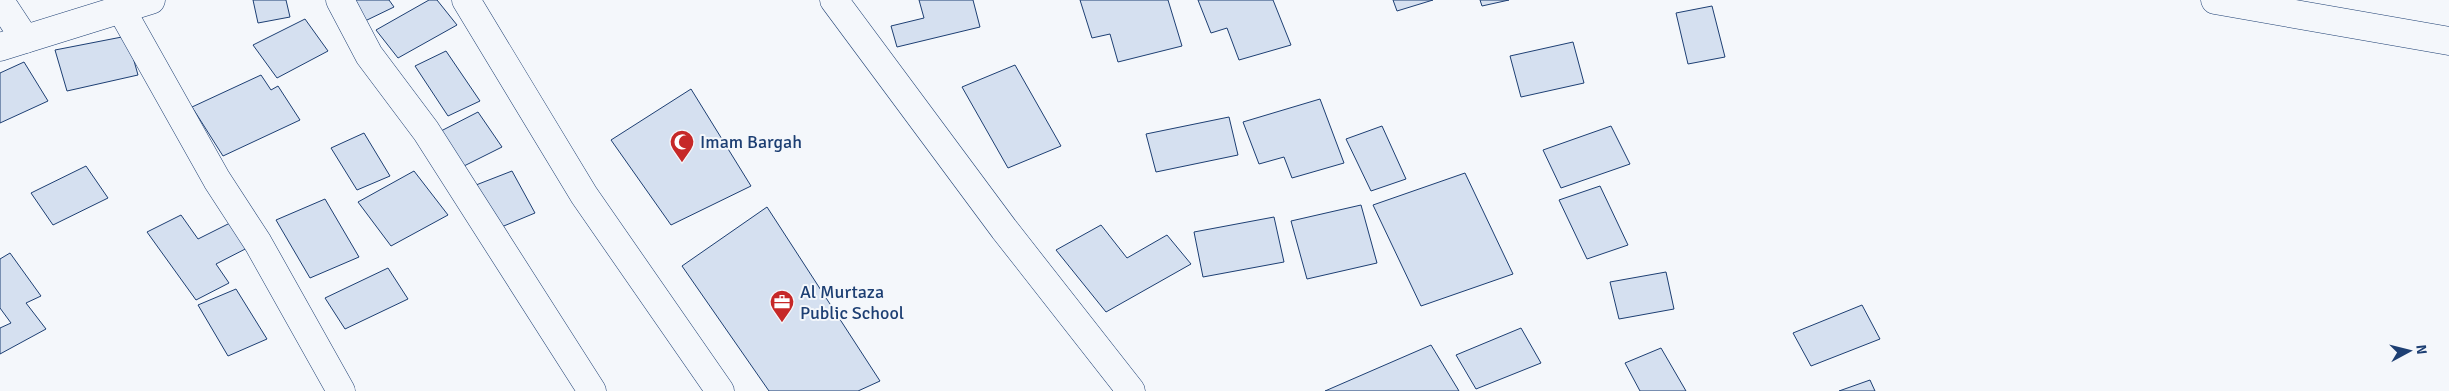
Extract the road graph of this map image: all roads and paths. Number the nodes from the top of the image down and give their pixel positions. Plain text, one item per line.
1 (151, 0) edge
2 (340, 0) edge
3 (466, 0) edge
4 (834, 0) edge
5 (2215, 0) edge
6 (0, 1) edge
7 (121, 9) junction
8 (2449, 41) edge
9 (13, 43) edge
10 (341, 391) edge
11 (592, 391) edge
12 (720, 391) edge
13 (1131, 391) edge

1 - 7 street
2 - 11 street
3 - 12 street
4 - 13 street
5 - 8 street
6 - 9 street
7 - 9 street
7 - 10 street

